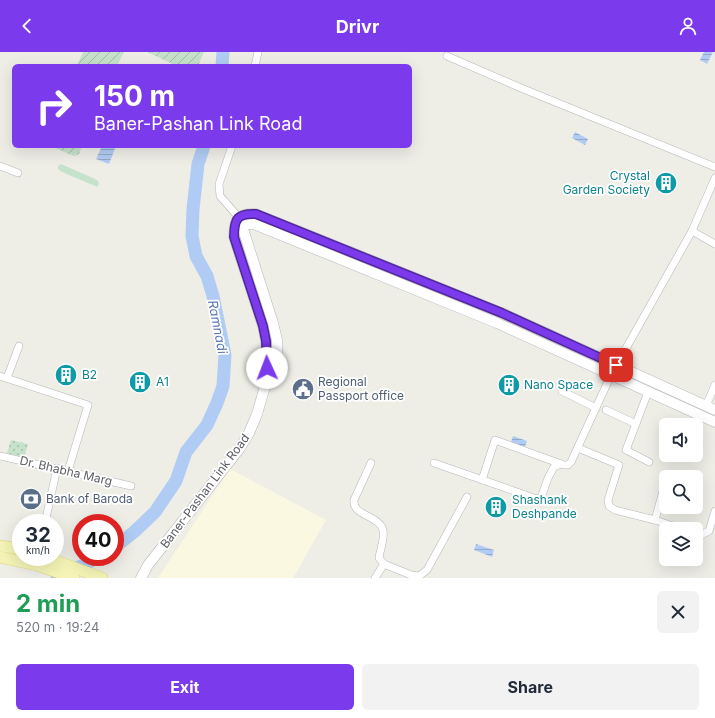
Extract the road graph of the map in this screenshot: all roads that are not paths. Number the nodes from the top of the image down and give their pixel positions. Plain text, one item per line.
1 (258, 52) edge
2 (447, 56) dead end
3 (255, 64) edge
4 (231, 148) edge
5 (0, 166) edge
6 (715, 167) edge
7 (18, 174) dead end
8 (715, 178) edge
9 (239, 217) junction
10 (244, 226) junction
11 (692, 230) junction
12 (715, 244) edge
13 (19, 346) dead end
14 (616, 365) junction
15 (611, 375) junction
16 (268, 376) junction
17 (4, 377) edge
18 (715, 385) edge
19 (562, 392) dead end
20 (648, 392) junction
21 (596, 408) junction
22 (710, 408) edge
23 (606, 410) dead end
24 (715, 422) edge
25 (636, 424) junction
26 (578, 448) junction
27 (0, 456) edge
28 (649, 462) dead end
29 (371, 463) dead end
30 (434, 463) dead end
31 (561, 464) junction
32 (57, 468) junction
33 (68, 471) junction
34 (482, 480) junction
35 (131, 486) dead end
36 (467, 497) dead end
37 (659, 503) edge
38 (715, 511) edge
39 (46, 514) edge
40 (654, 520) junction
41 (660, 522) edge
42 (703, 534) edge
43 (0, 546) edge
44 (12, 548) edge
45 (0, 557) edge
46 (64, 563) edge
47 (384, 564) junction
48 (74, 578) edge
49 (102, 578) edge
50 (141, 578) edge
51 (375, 578) edge

1 - 3 street
2 - 6 street
4 - 9 street
5 - 7 street
8 - 11 street
9 - 10 street
9 - 14 street
9 - 16 street, Baner-Pashan Link Road
10 - 15 street
10 - 16 street, Baner-Pashan Link Road
11 - 12 street
11 - 14 street
13 - 17 street
14 - 15 street
14 - 22 street
15 - 20 street
15 - 21 street
16 - 50 street, Baner-Pashan Link Road
17 - 33 street
18 - 22 street
19 - 21 street
20 - 24 street
20 - 25 street
21 - 26 street
23 - 25 street
25 - 28 street
26 - 31 street
26 - 40 street
27 - 32 street, Dr. Bhabha Marg
29 - 47 street
30 - 34 street
31 - 34 street
31 - 34 street
32 - 33 street, Dr. Bhabha Marg
32 - 39 street
33 - 35 street, Dr. Bhabha Marg
36 - 47 street
37 - 40 street
38 - 42 street
40 - 41 street
43 - 44 main road
45 - 48 main road
46 - 49 main road
47 - 51 street

